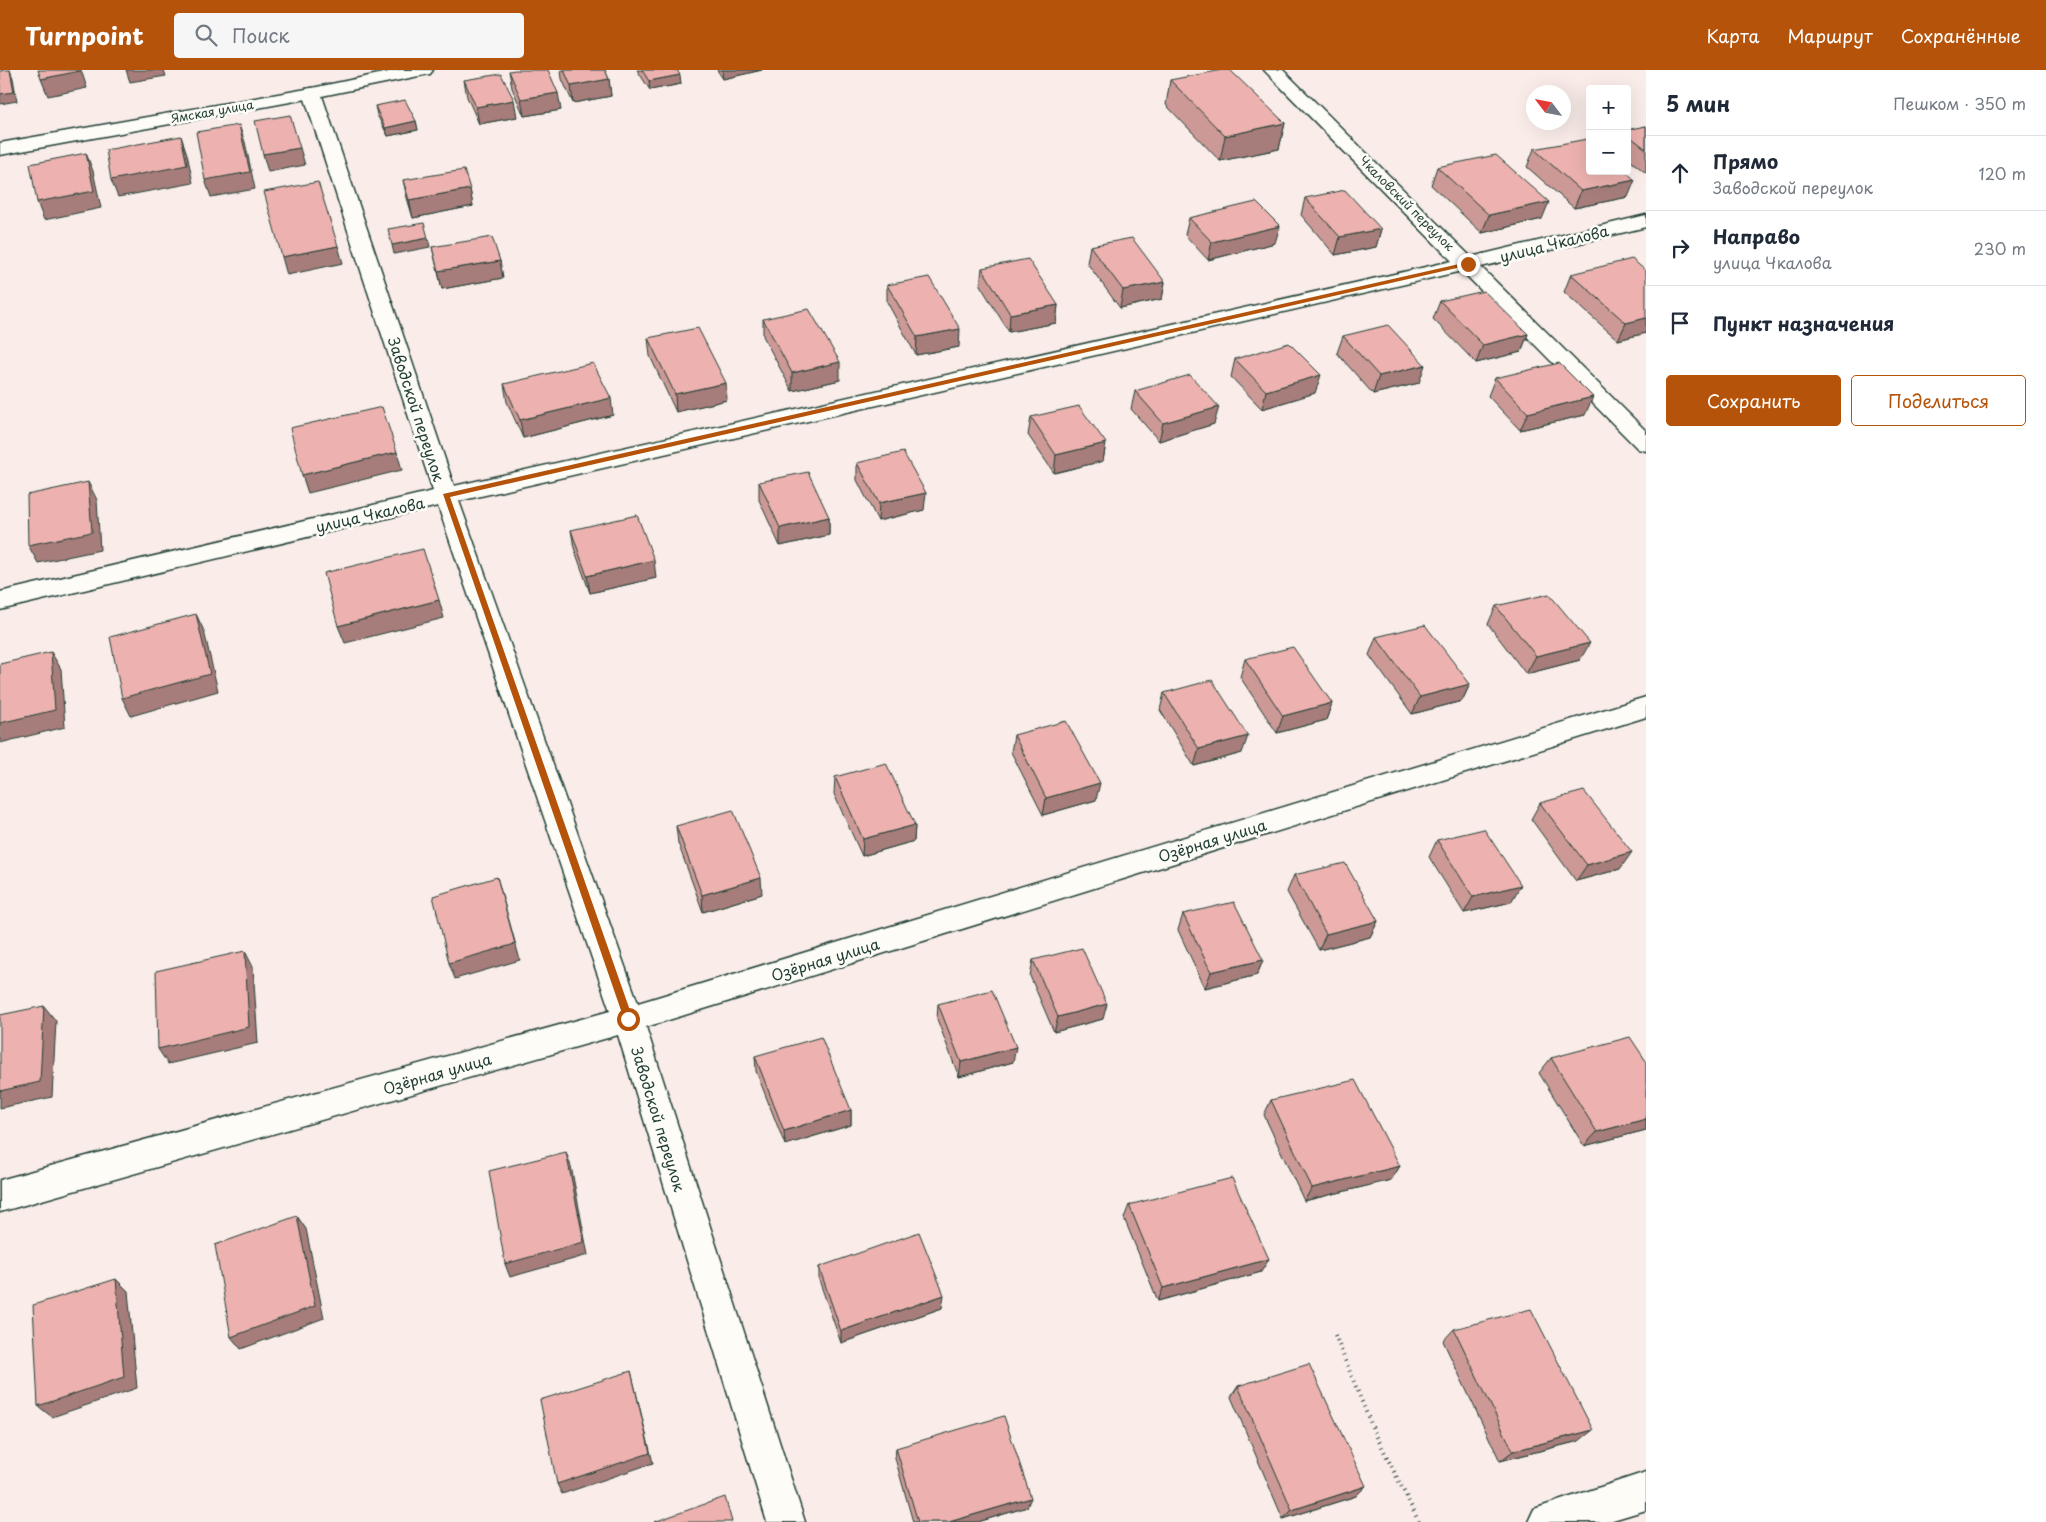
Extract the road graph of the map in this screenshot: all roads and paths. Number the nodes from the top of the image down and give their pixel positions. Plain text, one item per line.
1 (424, 70) edge
2 (1273, 70) edge
3 (312, 93) junction
4 (0, 149) edge
5 (1646, 221) edge
6 (1468, 264) junction
7 (1646, 444) edge
8 (446, 496) junction
9 (0, 601) edge
10 (1646, 707) edge
11 (628, 1019) junction
12 (0, 1196) edge
13 (1335, 1335) dead end
14 (1646, 1491) edge
15 (786, 1522) edge
16 (1418, 1522) edge
17 (1547, 1522) edge

1 - 3 main road, Ямская улица
2 - 6 main road, Чкаловский переулок
3 - 4 main road, Ямская улица
3 - 8 main road, Заводской переулок
5 - 6 main road, улица Чкалова
6 - 7 main road, Чкаловский переулок
6 - 8 main road, улица Чкалова
8 - 9 main road, улица Чкалова
8 - 11 main road, Заводской переулок
10 - 11 main road, Озёрная улица
11 - 12 main road, Озёрная улица
11 - 15 main road, Заводской переулок
13 - 16 path
14 - 17 main road

